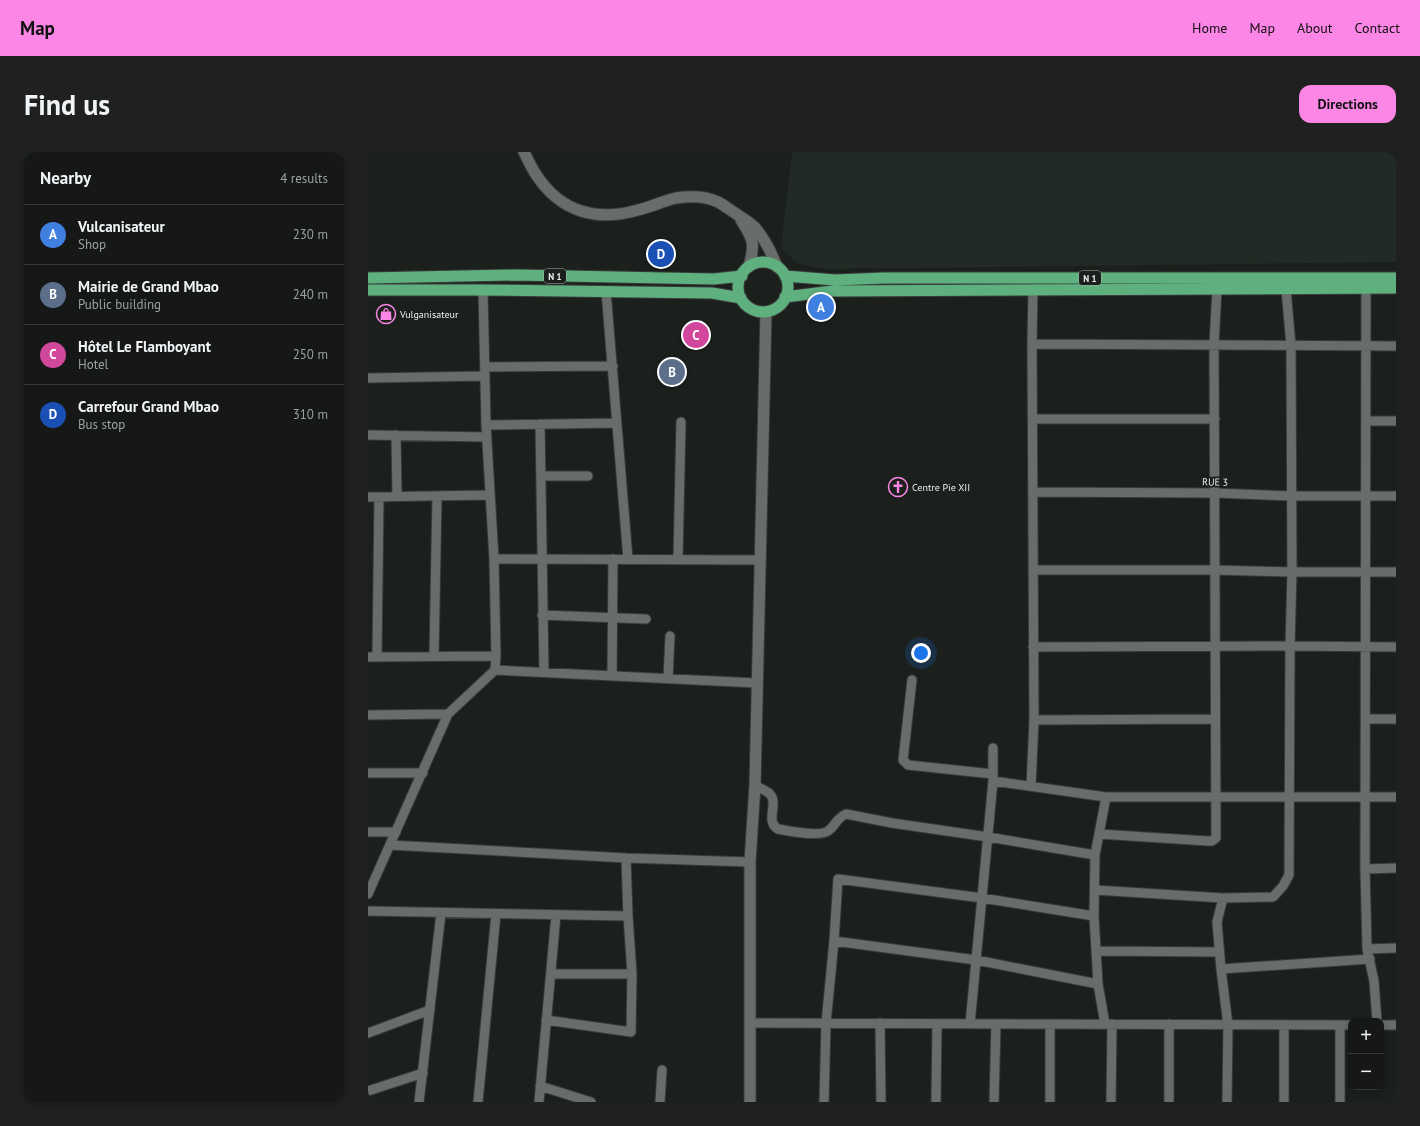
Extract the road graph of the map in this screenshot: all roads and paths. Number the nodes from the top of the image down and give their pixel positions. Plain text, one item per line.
1 (524, 152) edge
2 (737, 215) junction
3 (749, 267) junction
4 (777, 267) junction
5 (742, 276) junction
6 (785, 276) junction
7 (368, 278) edge
8 (1396, 278) edge
9 (1366, 288) junction
10 (1396, 288) edge
11 (1033, 289) junction
12 (1217, 289) junction
13 (1286, 289) junction
14 (368, 290) edge
15 (483, 290) junction
16 (606, 292) junction
17 (786, 297) junction
18 (741, 298) junction
19 (766, 312) junction
20 (1032, 344) junction
21 (1214, 346) junction
22 (1291, 346) junction
23 (1366, 346) junction
24 (1396, 346) edge
25 (613, 366) junction
26 (485, 372) junction
27 (368, 378) edge
28 (1033, 419) junction
29 (1215, 419) junction
30 (1366, 421) junction
31 (1396, 421) edge
32 (681, 422) dead end
33 (617, 423) junction
34 (540, 424) junction
35 (486, 425) junction
36 (368, 435) edge
37 (396, 435) junction
38 (487, 437) junction
39 (541, 476) junction
40 (588, 476) dead end
41 (1033, 492) junction
42 (1215, 493) junction
43 (489, 495) junction
44 (397, 496) junction
45 (437, 496) junction
46 (1291, 496) junction
47 (1366, 496) junction
48 (1396, 496) edge
49 (368, 497) edge
50 (379, 497) junction
51 (494, 559) junction
52 (542, 559) junction
53 (612, 559) junction
54 (628, 559) junction
55 (678, 559) junction
56 (760, 560) junction
57 (1033, 570) junction
58 (1214, 570) junction
59 (1292, 572) junction
60 (1365, 572) junction
61 (1396, 572) edge
62 (542, 615) junction
63 (612, 618) junction
64 (646, 619) dead end
65 (670, 636) dead end
66 (1215, 646) junction
67 (1290, 646) junction
68 (1365, 646) junction
69 (1033, 647) junction
70 (1396, 647) edge
71 (434, 656) junction
72 (496, 656) junction
73 (372, 657) edge
74 (495, 670) junction
75 (544, 672) junction
76 (612, 676) junction
77 (668, 679) junction
78 (912, 680) dead end
79 (756, 683) junction
80 (448, 714) junction
81 (368, 715) edge
82 (1215, 719) junction
83 (1366, 719) junction
84 (1396, 719) edge
85 (1034, 720) junction
86 (993, 748) dead end
87 (368, 773) edge
88 (423, 773) junction
89 (993, 778) junction
90 (755, 785) junction
91 (1031, 786) junction
92 (1106, 796) junction
93 (1289, 796) junction
94 (1396, 796) edge
95 (1215, 797) junction
96 (1366, 797) junction
97 (368, 832) edge
98 (396, 832) junction
99 (1099, 834) junction
100 (988, 837) junction
101 (390, 846) junction
102 (1095, 856) junction
103 (626, 858) junction
104 (750, 862) junction
105 (1396, 868) edge
106 (1365, 869) junction
107 (1095, 890) junction
108 (368, 893) edge
109 (982, 898) junction
110 (1223, 898) junction
111 (368, 911) edge
112 (441, 913) junction
113 (496, 914) junction
114 (556, 915) junction
115 (628, 916) junction
116 (1094, 916) junction
117 (834, 941) junction
118 (1396, 948) edge
119 (1368, 949) junction
120 (1096, 951) junction
121 (1219, 952) junction
122 (1370, 959) junction
123 (976, 960) junction
124 (1221, 969) junction
125 (551, 974) junction
126 (632, 974) junction
127 (1098, 984) junction
128 (430, 1010) junction
129 (1377, 1018) edge
130 (546, 1020) junction
131 (749, 1023) junction
132 (826, 1023) junction
133 (880, 1023) junction
134 (937, 1024) junction
135 (970, 1024) junction
136 (996, 1024) junction
137 (1050, 1024) junction
138 (1108, 1024) junction
139 (1169, 1024) junction
140 (1228, 1025) junction
141 (1284, 1025) junction
142 (1340, 1025) junction
143 (1348, 1025) edge
144 (1384, 1025) edge
145 (1396, 1026) edge
146 (368, 1033) edge
147 (662, 1070) dead end
148 (423, 1073) junction
149 (540, 1086) junction
150 (368, 1091) edge
151 (420, 1102) edge
152 (478, 1102) edge
153 (539, 1102) edge
154 (591, 1102) edge
155 (660, 1102) edge
156 (750, 1102) edge
157 (824, 1102) edge
158 (881, 1102) edge
159 (936, 1102) edge
160 (994, 1102) edge
161 (1050, 1102) edge
162 (1110, 1102) edge
163 (1169, 1102) edge
164 (1228, 1102) edge
165 (1284, 1102) edge
166 (1340, 1102) edge

1 - 2 street
2 - 3 street
2 - 4 street
3 - 4 highway
3 - 5 highway
4 - 6 highway
5 - 7 highway, N 1
5 - 18 highway
6 - 8 highway, N 1
6 - 17 highway
9 - 10 highway, N 1
9 - 13 highway, N 1
9 - 23 street
11 - 12 highway, N 1
11 - 17 highway, N 1
11 - 20 street
12 - 13 highway, N 1
12 - 21 street
13 - 22 street
14 - 15 highway, N 1
15 - 16 highway, N 1
15 - 26 street
16 - 18 highway, N 1
16 - 25 street
17 - 19 highway
18 - 19 highway, N 1
19 - 56 street
20 - 21 street
20 - 28 street
21 - 22 street
21 - 29 street
22 - 23 street
22 - 46 street
23 - 24 street
23 - 30 street
25 - 26 street
25 - 33 street
26 - 27 street
26 - 35 street
28 - 29 street
28 - 41 street
29 - 42 street
30 - 31 street
30 - 47 street
32 - 55 street
33 - 34 street
33 - 54 street
34 - 35 street
34 - 39 street
35 - 38 street
36 - 37 street
37 - 38 street
37 - 44 street
38 - 43 street
39 - 40 street
39 - 52 street
41 - 42 street, RUE 3
41 - 57 street
42 - 46 street, RUE 3
42 - 58 street
43 - 45 street
43 - 51 street
44 - 45 street
44 - 50 street
45 - 71 street
46 - 47 street, RUE 3
46 - 59 street
47 - 48 street, RUE 3
47 - 60 street
49 - 50 street
50 - 73 street
51 - 52 street
51 - 72 street
52 - 53 street
52 - 62 street
53 - 54 street
53 - 63 street
54 - 55 street
55 - 56 street
56 - 79 street
57 - 58 street
57 - 69 street
58 - 59 street
58 - 66 street
59 - 60 street
59 - 67 street
60 - 61 street
60 - 68 street
62 - 63 street
62 - 75 street
63 - 64 street
63 - 76 street
65 - 77 street
66 - 67 street
66 - 69 street
66 - 82 street
67 - 68 street
67 - 93 street
68 - 70 street
68 - 83 street
69 - 85 street
71 - 72 street
71 - 73 street
72 - 74 street
74 - 75 street
74 - 80 street
75 - 76 street
76 - 77 street
77 - 79 street
78 - 89 street
79 - 90 street
80 - 81 street
80 - 88 street
82 - 85 street
82 - 95 street
83 - 84 street
83 - 96 street
85 - 91 street
86 - 89 street
87 - 88 street
88 - 98 street
89 - 91 street
89 - 100 street
90 - 100 street
90 - 104 street
91 - 92 street
92 - 95 street
92 - 99 street
93 - 95 street
93 - 96 street
93 - 110 street
94 - 96 street
95 - 99 street
96 - 106 street
97 - 98 street
98 - 101 street
99 - 102 street
100 - 102 street
100 - 109 street
101 - 103 street
101 - 108 street
102 - 107 street
103 - 104 street
103 - 115 street
104 - 131 street
105 - 106 street
106 - 119 street
107 - 110 street
107 - 116 street
109 - 116 street
109 - 117 street
109 - 123 street
110 - 121 street
111 - 112 street
112 - 113 street
112 - 128 street
113 - 114 street
113 - 152 street
114 - 115 street
114 - 125 street
115 - 126 street
116 - 120 street
117 - 123 street
117 - 132 street
118 - 119 street
119 - 122 street
120 - 121 street
120 - 127 street
121 - 124 street
122 - 124 street
122 - 129 street
123 - 127 street
123 - 135 street
124 - 140 street
125 - 126 street
125 - 130 street
126 - 130 street
127 - 138 street
128 - 146 street
128 - 148 street
130 - 149 street
131 - 132 street
131 - 156 street
132 - 133 street
132 - 157 street
133 - 134 street
133 - 158 street
134 - 135 street
134 - 159 street
135 - 136 street
136 - 137 street
136 - 160 street
137 - 138 street
137 - 161 street
138 - 139 street
138 - 162 street
139 - 140 street
139 - 163 street
140 - 141 street
140 - 164 street
141 - 142 street
141 - 165 street
142 - 143 street
142 - 166 street
144 - 145 street
147 - 155 street
148 - 150 street
148 - 151 street
149 - 153 street
149 - 154 street

